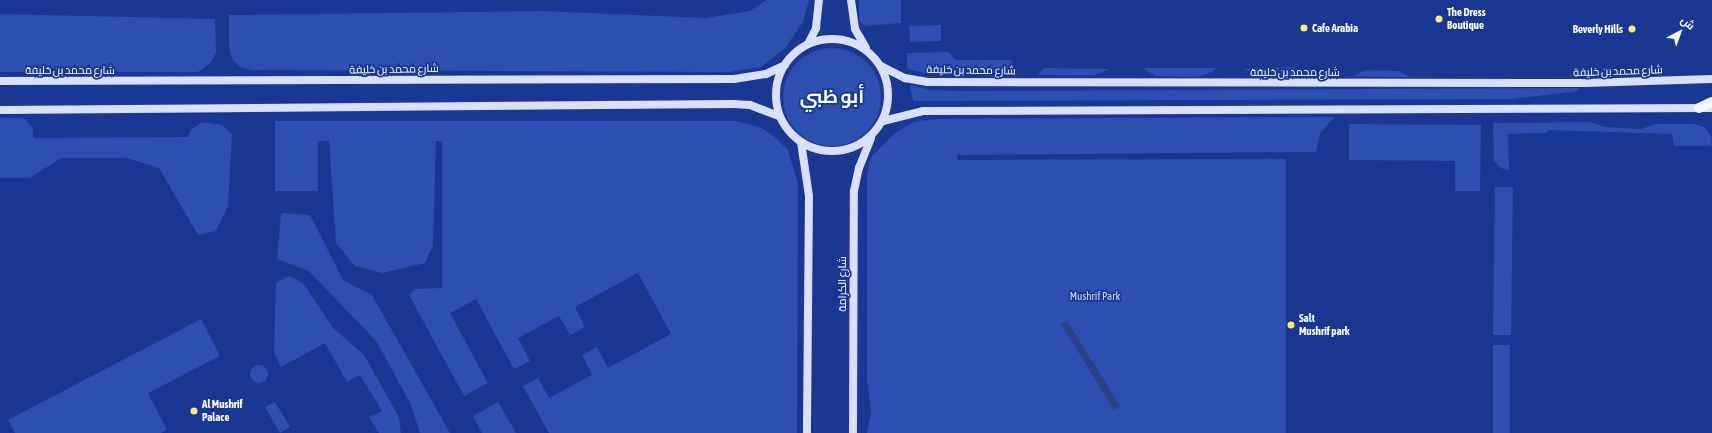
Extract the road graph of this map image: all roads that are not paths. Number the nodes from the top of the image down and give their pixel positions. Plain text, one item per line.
1 (819, 0) edge
2 (851, 0) edge
3 (808, 44) junction
4 (870, 53) junction
5 (785, 65) junction
6 (881, 66) junction
7 (1712, 79) edge
8 (0, 81) edge
9 (1712, 102) edge
10 (1699, 108) junction
11 (1712, 108) edge
12 (0, 110) edge
13 (780, 116) junction
14 (883, 121) junction
15 (871, 138) junction
16 (801, 142) junction
17 (807, 433) edge
18 (853, 433) edge

1 - 3 main road
2 - 4 main road
3 - 4 main road
3 - 5 main road
4 - 6 main road
5 - 8 main road, شارع محمد بن خليفة
5 - 13 main road
6 - 7 main road, شارع محمد بن خليفة
6 - 14 main road
9 - 10 main road
10 - 11 main road
10 - 14 main road
12 - 13 main road
13 - 16 main road
14 - 15 main road
15 - 16 main road
15 - 18 main road, شارع الكرامة
16 - 17 main road

